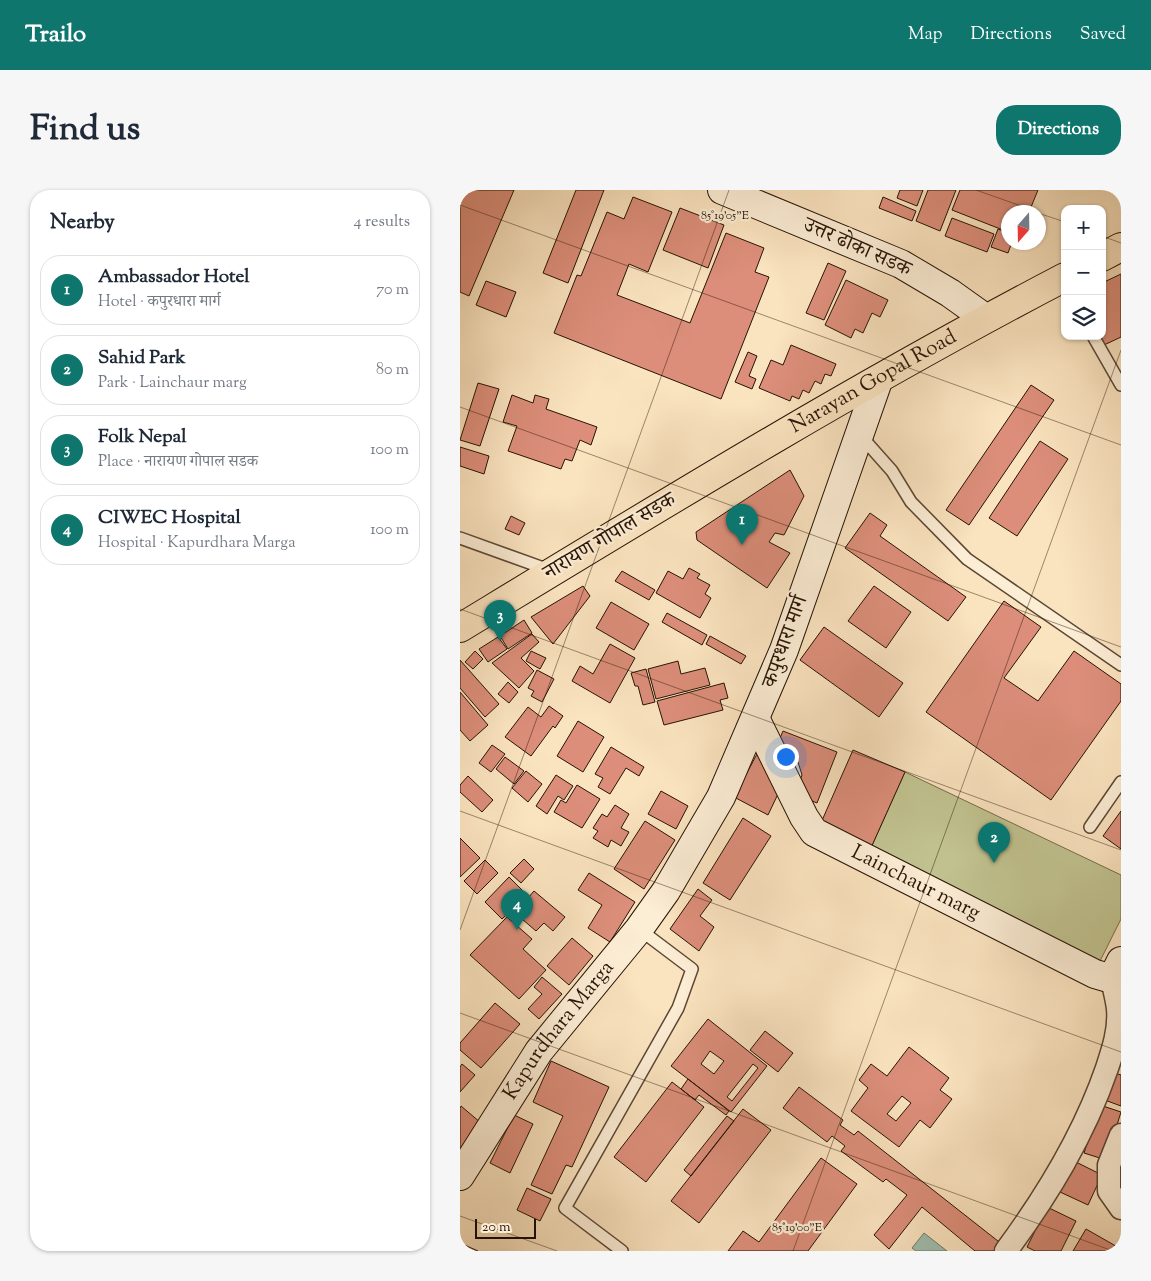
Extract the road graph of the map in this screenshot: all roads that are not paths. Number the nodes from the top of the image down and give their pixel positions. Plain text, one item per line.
1 (722, 190) edge
2 (1121, 247) edge
3 (1106, 255) edge
4 (1061, 281) edge
5 (986, 318) junction
6 (1095, 340) edge
7 (878, 381) junction
8 (1121, 385) edge
9 (861, 429) junction
10 (761, 446) joint
11 (460, 538) edge
12 (553, 572) junction
13 (460, 628) edge
14 (1121, 665) edge
15 (756, 720) junction
16 (1121, 782) edge
17 (1090, 827) dead end
18 (666, 891) joint
19 (638, 929) junction
20 (1116, 970) edge
21 (1121, 1135) edge
22 (460, 1176) edge
23 (1121, 1208) edge
24 (622, 1251) edge
25 (1006, 1251) edge

1 - 5 street, उत्तर ढोका सडक
2 - 3 main road
4 - 5 main road
5 - 7 main road, Narayan Gopal Road
6 - 8 lane
7 - 9 street, कपुरधारा मार्ग
7 - 10 main road, Narayan Gopal Road
9 - 14 lane
9 - 15 street, कपुरधारा मार्ग
10 - 12 main road, नारायण गोपाल सडक
11 - 12 lane
12 - 13 main road, नारायण गोपाल सडक
15 - 18 street, कपुरधारा मार्ग
15 - 20 street, Lainchaur marg
16 - 17 lane
18 - 19 street, Kapurdhara Marga
19 - 22 street, Kapurdhara Marga
19 - 24 lane
20 - 25 street
21 - 23 street

